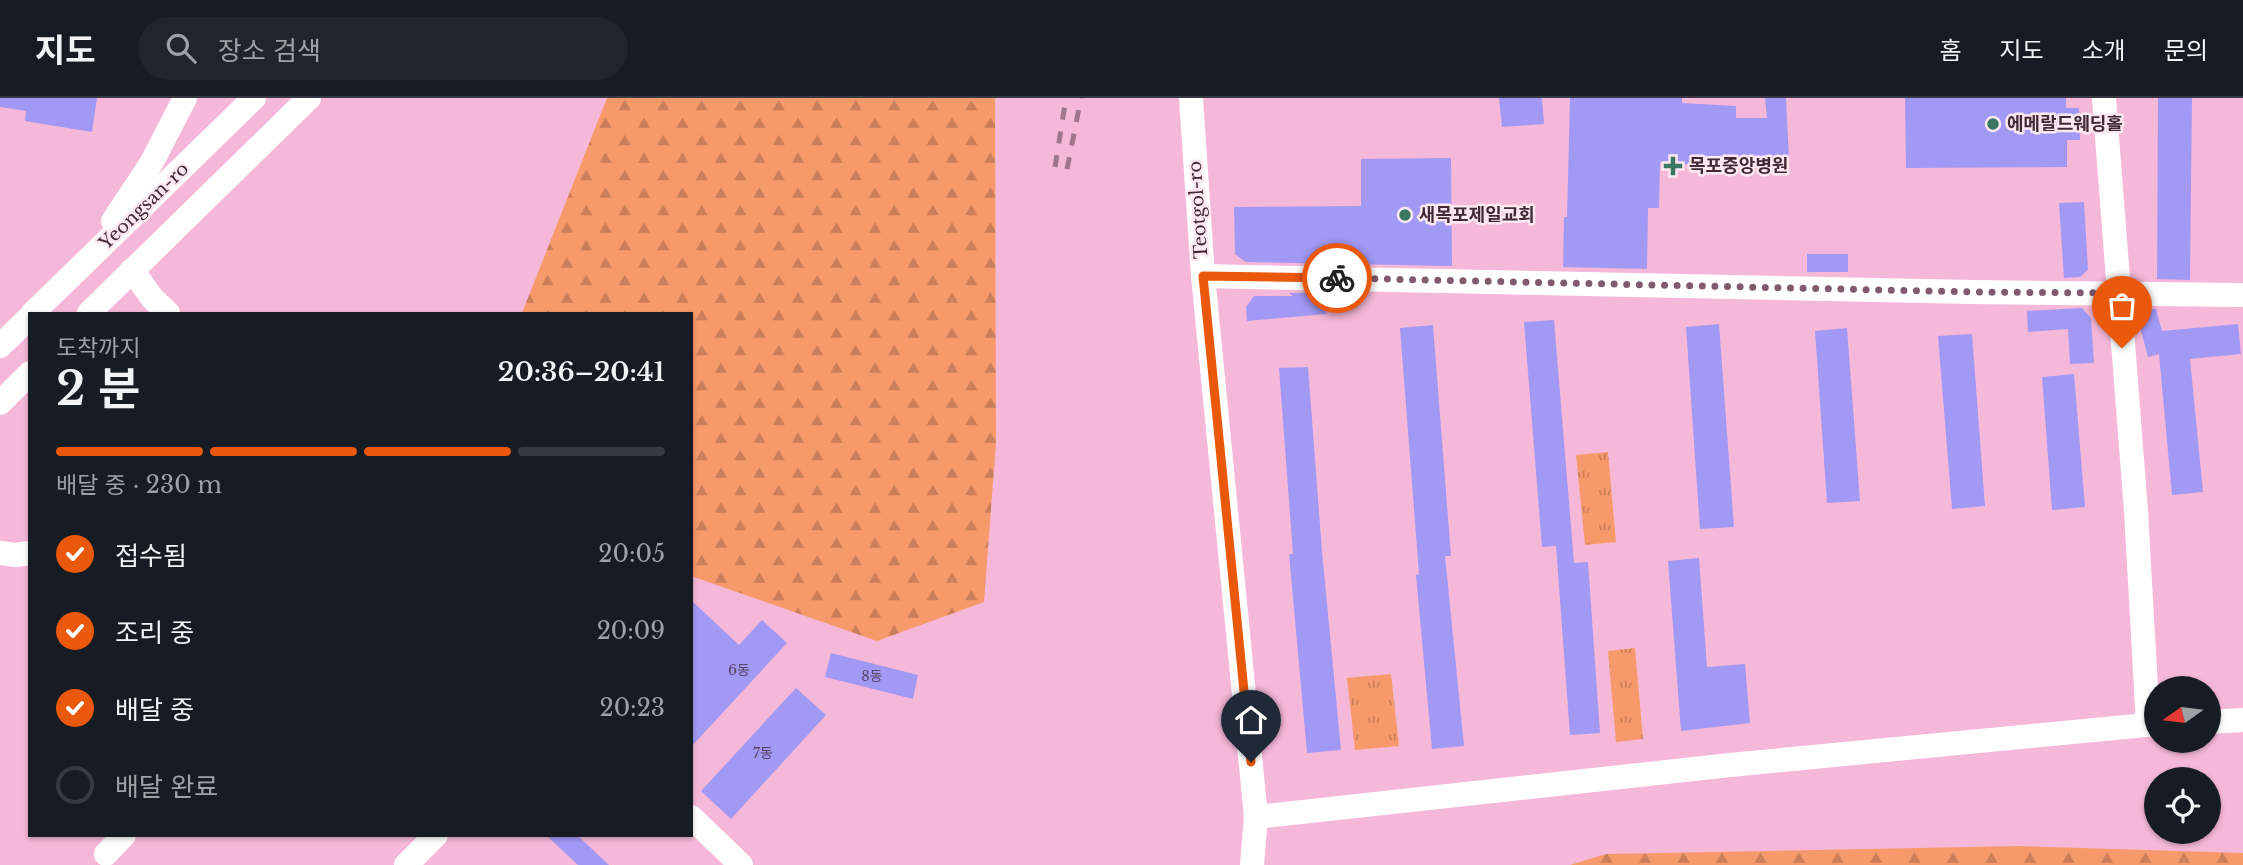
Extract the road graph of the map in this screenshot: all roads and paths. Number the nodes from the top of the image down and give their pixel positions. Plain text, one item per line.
1 (185, 98) edge
2 (254, 98) edge
3 (309, 98) edge
4 (1191, 98) edge
5 (2104, 98) edge
6 (88, 260) junction
7 (132, 270) junction
8 (1203, 276) junction
9 (2118, 293) junction
10 (2243, 295) edge
11 (35, 312) edge
12 (90, 312) edge
13 (167, 312) edge
14 (28, 319) edge
15 (0, 346) edge
16 (28, 375) edge
17 (0, 402) edge
18 (0, 553) edge
19 (28, 553) edge
20 (2148, 676) edge
21 (2243, 720) edge
22 (2221, 721) edge
23 (2144, 725) edge
24 (1256, 817) junction
25 (693, 819) edge
26 (122, 837) edge
27 (434, 837) edge
28 (106, 854) dead end
29 (406, 865) edge
30 (741, 865) edge
31 (1252, 865) edge

1 - 6 street
2 - 6 street, Yeongsan-ro
3 - 7 street
4 - 8 street, Teotgol-ro
5 - 9 street
6 - 11 street, Yeongsan-ro
7 - 12 street
7 - 13 street
8 - 9 street
8 - 24 street, Teotgol-ro
9 - 10 street
9 - 20 street
14 - 15 street, Yeongsan-ro
16 - 17 street
18 - 19 street
21 - 22 street
23 - 24 street
24 - 31 street, Teotgol-ro
25 - 30 street
26 - 28 street
27 - 29 street

